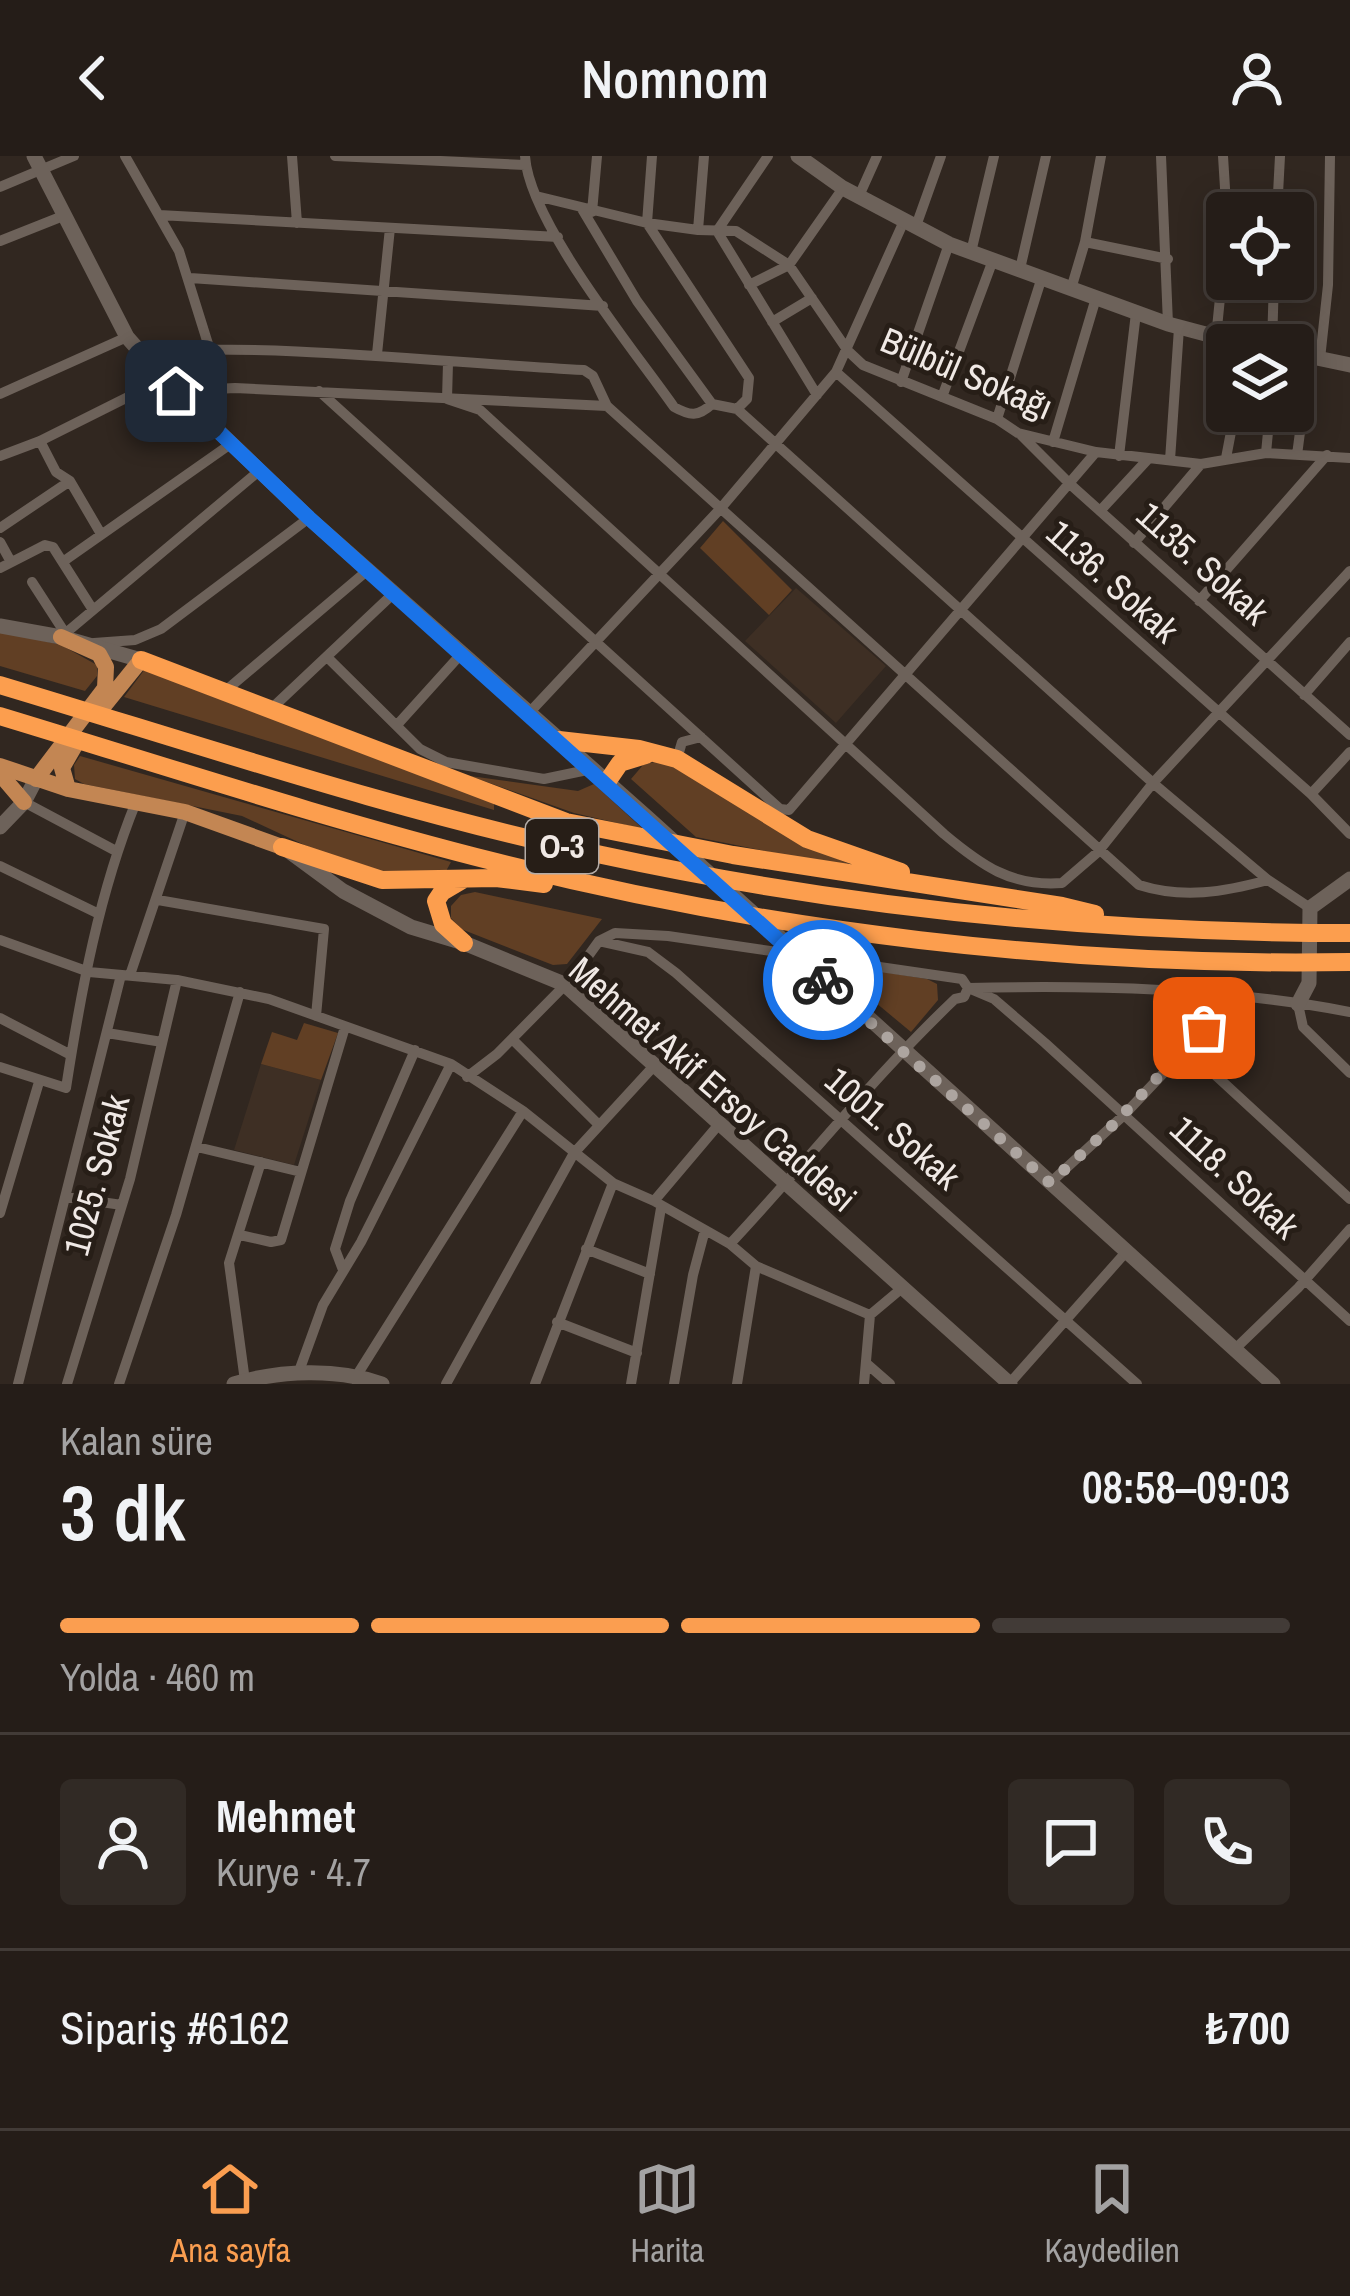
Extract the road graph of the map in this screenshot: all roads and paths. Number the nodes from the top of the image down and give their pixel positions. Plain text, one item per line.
1 (74, 156) edge
2 (124, 156) edge
3 (292, 156) edge
4 (335, 156) edge
5 (597, 156) edge
6 (652, 156) edge
7 (704, 156) edge
8 (768, 156) edge
9 (877, 156) edge
10 (941, 156) edge
11 (994, 156) edge
12 (1046, 156) edge
13 (1101, 156) edge
14 (1161, 156) edge
15 (1223, 156) edge
16 (1280, 156) edge
17 (1330, 156) edge
18 (805, 158) edge
19 (525, 160) edge
20 (38, 164) edge
21 (0, 187) edge
22 (851, 192) junction
23 (1225, 192) edge
24 (1278, 192) edge
25 (536, 196) junction
26 (587, 210) junction
27 (159, 215) junction
28 (63, 216) junction
29 (297, 223) junction
30 (647, 223) junction
31 (910, 224) junction
32 (390, 228) junction
33 (698, 230) junction
34 (717, 231) junction
35 (558, 237) junction
36 (0, 241) edge
37 (1085, 242) junction
38 (950, 244) junction
39 (971, 253) junction
40 (993, 260) junction
41 (1168, 260) junction
42 (789, 265) junction
43 (1020, 269) junction
44 (1042, 277) junction
45 (190, 278) junction
46 (749, 285) junction
47 (1071, 289) junction
48 (383, 291) junction
49 (812, 298) junction
50 (1096, 298) junction
51 (603, 306) junction
52 (1136, 313) junction
53 (772, 322) junction
54 (1174, 326) junction
55 (1314, 335) edge
56 (1206, 336) edge
57 (132, 344) junction
58 (209, 347) junction
59 (848, 351) junction
60 (377, 354) junction
61 (1314, 357) edge
62 (448, 363) junction
63 (1350, 365) edge
64 (836, 372) junction
65 (902, 382) junction
66 (170, 385) junction
67 (319, 392) junction
68 (0, 394) edge
69 (817, 395) junction
70 (447, 398) junction
71 (942, 398) junction
72 (712, 404) junction
73 (607, 406) junction
74 (737, 409) junction
75 (997, 419) junction
76 (1231, 432) edge
77 (1268, 432) edge
78 (1300, 432) edge
79 (1018, 433) junction
80 (40, 441) junction
81 (232, 442) junction
82 (1053, 442) junction
83 (775, 444) junction
84 (1096, 452) junction
85 (1266, 453) junction
86 (1297, 455) junction
87 (1327, 455) junction
88 (0, 456) edge
89 (1119, 456) junction
90 (1149, 458) junction
91 (1226, 458) junction
92 (1350, 458) edge
93 (1170, 460) junction
94 (1201, 464) junction
95 (259, 471) junction
96 (70, 481) junction
97 (1071, 485) junction
98 (721, 508) junction
99 (1100, 511) junction
100 (309, 518) junction
101 (0, 528) edge
102 (101, 534) junction
103 (1023, 540) junction
104 (0, 542) edge
105 (1134, 543) junction
106 (64, 561) junction
107 (6, 565) edge
108 (368, 570) junction
109 (1350, 571) edge
110 (660, 573) junction
111 (32, 582) dead end
112 (394, 593) junction
113 (1199, 601) junction
114 (93, 610) junction
115 (961, 613) junction
116 (0, 626) edge
117 (63, 635) junction
118 (598, 642) junction
119 (1350, 642) edge
120 (87, 643) junction
121 (462, 652) junction
122 (327, 657) junction
123 (141, 660) junction
124 (1268, 662) junction
125 (903, 676) junction
126 (0, 686) edge
127 (110, 689) junction
128 (223, 693) junction
129 (1304, 695) junction
130 (269, 710) junction
131 (529, 713) junction
132 (1217, 714) junction
133 (0, 716) edge
134 (397, 725) junction
135 (1350, 735) edge
136 (702, 736) junction
137 (559, 740) junction
138 (845, 744) junction
139 (1350, 752) edge
140 (657, 754) junction
141 (60, 755) junction
142 (677, 759) junction
143 (0, 770) edge
144 (600, 776) junction
145 (36, 779) junction
146 (1153, 783) junction
147 (68, 789) junction
148 (1311, 794) junction
149 (24, 802) junction
150 (136, 802) junction
151 (185, 812) junction
152 (0, 827) edge
153 (1350, 834) edge
154 (282, 847) junction
155 (116, 851) junction
156 (1098, 851) junction
157 (0, 866) edge
158 (469, 878) junction
159 (1350, 879) edge
160 (1268, 880) junction
161 (650, 896) junction
162 (987, 896) junction
163 (158, 900) junction
164 (1310, 908) junction
165 (99, 914) junction
166 (1140, 926) junction
167 (1350, 933) edge
168 (0, 940) edge
169 (598, 941) junction
170 (464, 944) junction
171 (1350, 962) edge
172 (89, 972) junction
173 (126, 975) junction
174 (177, 980) junction
175 (953, 980) junction
176 (564, 984) junction
177 (968, 988) junction
178 (241, 992) junction
179 (1236, 996) junction
180 (955, 999) junction
181 (1298, 1004) junction
182 (1350, 1012) edge
183 (316, 1016) junction
184 (0, 1018) edge
185 (345, 1027) junction
186 (107, 1033) junction
187 (512, 1039) junction
188 (162, 1042) junction
189 (1186, 1048) junction
190 (415, 1050) junction
191 (901, 1050) junction
192 (71, 1055) junction
193 (451, 1064) junction
194 (653, 1066) junction
195 (0, 1067) edge
196 (1350, 1073) edge
197 (467, 1078) junction
198 (39, 1082) junction
199 (523, 1111) junction
200 (1124, 1115) junction
201 (839, 1122) junction
202 (720, 1123) junction
203 (599, 1125) junction
204 (197, 1147) junction
205 (574, 1153) junction
206 (261, 1162) junction
207 (302, 1172) junction
208 (613, 1183) junction
209 (1050, 1183) junction
210 (786, 1184) junction
211 (66, 1197) junction
212 (1350, 1199) edge
213 (658, 1204) junction
214 (122, 1205) junction
215 (0, 1214) edge
216 (1350, 1229) edge
217 (705, 1230) junction
218 (240, 1235) junction
219 (730, 1244) junction
220 (586, 1249) junction
221 (1126, 1252) junction
222 (756, 1266) junction
223 (343, 1270) junction
224 (650, 1274) junction
225 (1305, 1281) junction
226 (901, 1289) junction
227 (870, 1315) junction
228 (1067, 1320) junction
229 (1350, 1321) edge
230 (557, 1322) junction
231 (1234, 1349) junction
232 (637, 1353) junction
233 (866, 1363) junction
234 (298, 1374) junction
235 (277, 1380) edge
236 (357, 1380) edge
237 (239, 1382) edge
238 (18, 1384) edge
239 (67, 1384) edge
240 (119, 1384) edge
241 (382, 1384) edge
242 (446, 1384) edge
243 (535, 1384) edge
244 (631, 1384) edge
245 (674, 1384) edge
246 (737, 1384) edge
247 (864, 1384) edge
248 (890, 1384) edge
249 (1010, 1384) edge
250 (1137, 1384) edge
251 (1273, 1384) edge

1 - 20 street
2 - 27 street
3 - 29 street
4 - 19 street
5 - 26 street
6 - 30 street
7 - 33 street
8 - 34 street
9 - 22 street
10 - 31 street
11 - 39 street
12 - 43 street
13 - 37 street
14 - 41 street
15 - 23 street
16 - 24 street
17 - 55 street
18 - 22 main road
19 - 25 street
20 - 21 street
20 - 28 main road
22 - 31 main road
22 - 42 street
25 - 26 street
25 - 35 street
26 - 30 street
26 - 72 street
27 - 29 street
27 - 45 street
28 - 36 street
28 - 57 main road
29 - 32 street
30 - 33 street
30 - 74 street
31 - 38 main road
31 - 59 street
32 - 35 street
32 - 48 street
33 - 34 street
34 - 42 street
34 - 46 street
35 - 51 street
37 - 41 street
37 - 47 street
38 - 39 main road
38 - 65 street
39 - 40 main road
40 - 43 main road
40 - 71 street
41 - 54 street
42 - 46 street
42 - 49 street
43 - 44 main road
44 - 47 main road
44 - 75 street
45 - 48 street
45 - 58 street
46 - 53 street
47 - 50 main road
48 - 51 street
48 - 60 street
49 - 53 street
49 - 59 street
50 - 52 main road
50 - 82 street
51 - 72 street
52 - 54 main road
52 - 89 street
53 - 69 street
54 - 56 main road
54 - 93 street
57 - 58 street
57 - 66 main road
57 - 68 street
58 - 60 street
59 - 64 street
59 - 65 street, Bülbül Sokağı
60 - 62 street
61 - 63 main road
62 - 70 street
62 - 73 street
64 - 69 street
64 - 103 street, 1136. Sokak
65 - 71 street, Bülbül Sokağı
66 - 67 street
66 - 80 street
66 - 81 main road
67 - 70 street
67 - 118 street
69 - 83 street
70 - 73 street
70 - 110 street
71 - 75 street, Bülbül Sokağı
72 - 74 street
73 - 98 street
74 - 83 street
75 - 79 street, Bülbül Sokağı
76 - 91 street
77 - 85 street
78 - 86 street
79 - 82 street, Bülbül Sokağı
79 - 97 street, 1135. Sokak
80 - 88 street
80 - 96 street
81 - 95 main road
81 - 102 street
82 - 84 street, Bülbül Sokağı
83 - 98 street
83 - 115 street
84 - 89 street, Bülbül Sokağı
84 - 97 street
85 - 86 street, Bülbül Sokağı
85 - 91 street, Bülbül Sokağı
86 - 87 street, Bülbül Sokağı
87 - 92 street, Bülbül Sokağı
87 - 113 street
89 - 90 street, Bülbül Sokağı
90 - 93 street, Bülbül Sokağı
90 - 99 street
91 - 94 street, Bülbül Sokağı
93 - 94 street, Bülbül Sokağı
94 - 105 street
95 - 100 main road
95 - 114 street
96 - 101 street
96 - 102 street
97 - 99 street, 1135. Sokak
97 - 103 street
98 - 110 street
98 - 125 street
99 - 105 street, 1135. Sokak
100 - 108 main road
100 - 120 street
102 - 106 street
103 - 115 street
103 - 132 street, 1136. Sokak
104 - 107 street
105 - 113 street, 1135. Sokak
106 - 107 street
106 - 114 street
108 - 112 main road
108 - 128 street
109 - 124 street
110 - 118 street
110 - 138 street
111 - 117 street
112 - 121 main road
112 - 122 street
113 - 124 street, 1135. Sokak
114 - 117 street
115 - 125 street
115 - 146 street
116 - 117 main road
117 - 120 main road
117 - 127 main road
118 - 131 street
118 - 136 street
119 - 129 street
120 - 123 main road
121 - 131 main road
121 - 134 street
122 - 130 street
122 - 134 street
123 - 127 main road
123 - 128 highway
124 - 129 street, 1135. Sokak
124 - 132 street
125 - 138 street
125 - 156 street
126 - 166 highway, O-3
127 - 141 main road
128 - 130 highway
129 - 135 street, 1135. Sokak
130 - 162 highway
131 - 137 main road
132 - 146 street
132 - 148 street, 1136. Sokak
133 - 161 highway, O-3
134 - 144 street
136 - 138 street
136 - 142 street
137 - 140 highway
137 - 144 main road
138 - 156 street
139 - 148 street
140 - 142 highway
140 - 144 highway
141 - 145 main road
141 - 147 main road
142 - 162 highway
143 - 145 main road
143 - 149 main road
144 - 191 main road
145 - 147 main road
145 - 149 main road
146 - 156 street
146 - 160 street
147 - 150 main road
148 - 153 street, 1136. Sokak
149 - 152 main road
149 - 155 street
150 - 151 main road
150 - 155 street
151 - 154 main road
151 - 163 street
154 - 158 highway
154 - 170 main road, Mehmet Akif Ersoy Caddesi
155 - 165 street
156 - 160 street
157 - 165 street
158 - 161 highway
158 - 170 highway
159 - 164 main road
160 - 164 street
161 - 171 highway, O-3
162 - 166 highway
163 - 173 street
163 - 183 street
164 - 181 main road
165 - 172 street
166 - 167 highway, O-3
168 - 172 street
169 - 175 street
169 - 176 street
169 - 201 street, 1001. Sokak
170 - 176 main road, Mehmet Akif Ersoy Caddesi
172 - 173 street
172 - 192 street
173 - 174 street
173 - 186 street
174 - 178 street
174 - 188 street, 1025. Sokak
175 - 177 street
175 - 180 street
176 - 187 street
176 - 194 main road, Mehmet Akif Ersoy Caddesi
177 - 179 street
177 - 180 street
177 - 200 street, 1118. Sokak
178 - 183 street
178 - 204 street
179 - 181 street
179 - 189 street
180 - 191 street
181 - 182 street
181 - 196 street
183 - 185 street
184 - 192 street
185 - 190 street
185 - 207 street
186 - 188 street
186 - 211 street
187 - 197 street
187 - 203 street
188 - 214 street, 1025. Sokak
189 - 200 street
189 - 212 street
190 - 193 street
190 - 223 street
191 - 201 street
191 - 209 main road
192 - 198 street
193 - 197 street
193 - 223 street
194 - 202 main road, Mehmet Akif Ersoy Caddesi
194 - 203 street
195 - 198 street
197 - 199 street
198 - 215 street
199 - 205 street
199 - 236 street
200 - 209 street
200 - 225 street, 1118. Sokak
201 - 210 street
201 - 228 street, 1001. Sokak
202 - 210 main road, Mehmet Akif Ersoy Caddesi
202 - 213 street
203 - 205 street
204 - 206 street
204 - 240 street
205 - 208 street
205 - 242 street
206 - 207 street
206 - 218 street
207 - 218 street
208 - 213 street
208 - 220 street
209 - 221 main road
210 - 219 street
210 - 226 main road, Mehmet Akif Ersoy Caddesi
211 - 214 street
211 - 238 street
213 - 217 street
213 - 224 street
214 - 239 street, 1025. Sokak
216 - 225 street
217 - 219 street
217 - 245 street
218 - 237 street
219 - 222 street
220 - 224 street
220 - 230 street
221 - 228 street
221 - 231 main road
222 - 227 street
222 - 246 street
223 - 234 street
224 - 232 street
225 - 229 street, 1118. Sokak
225 - 231 street
226 - 227 street
226 - 249 main road, Mehmet Akif Ersoy Caddesi
227 - 233 street
228 - 249 street
228 - 250 street, 1001. Sokak
230 - 232 street
230 - 243 street
231 - 251 main road
232 - 244 street
233 - 247 street
233 - 248 street
234 - 235 main road
234 - 236 main road
235 - 237 main road
236 - 241 main road

